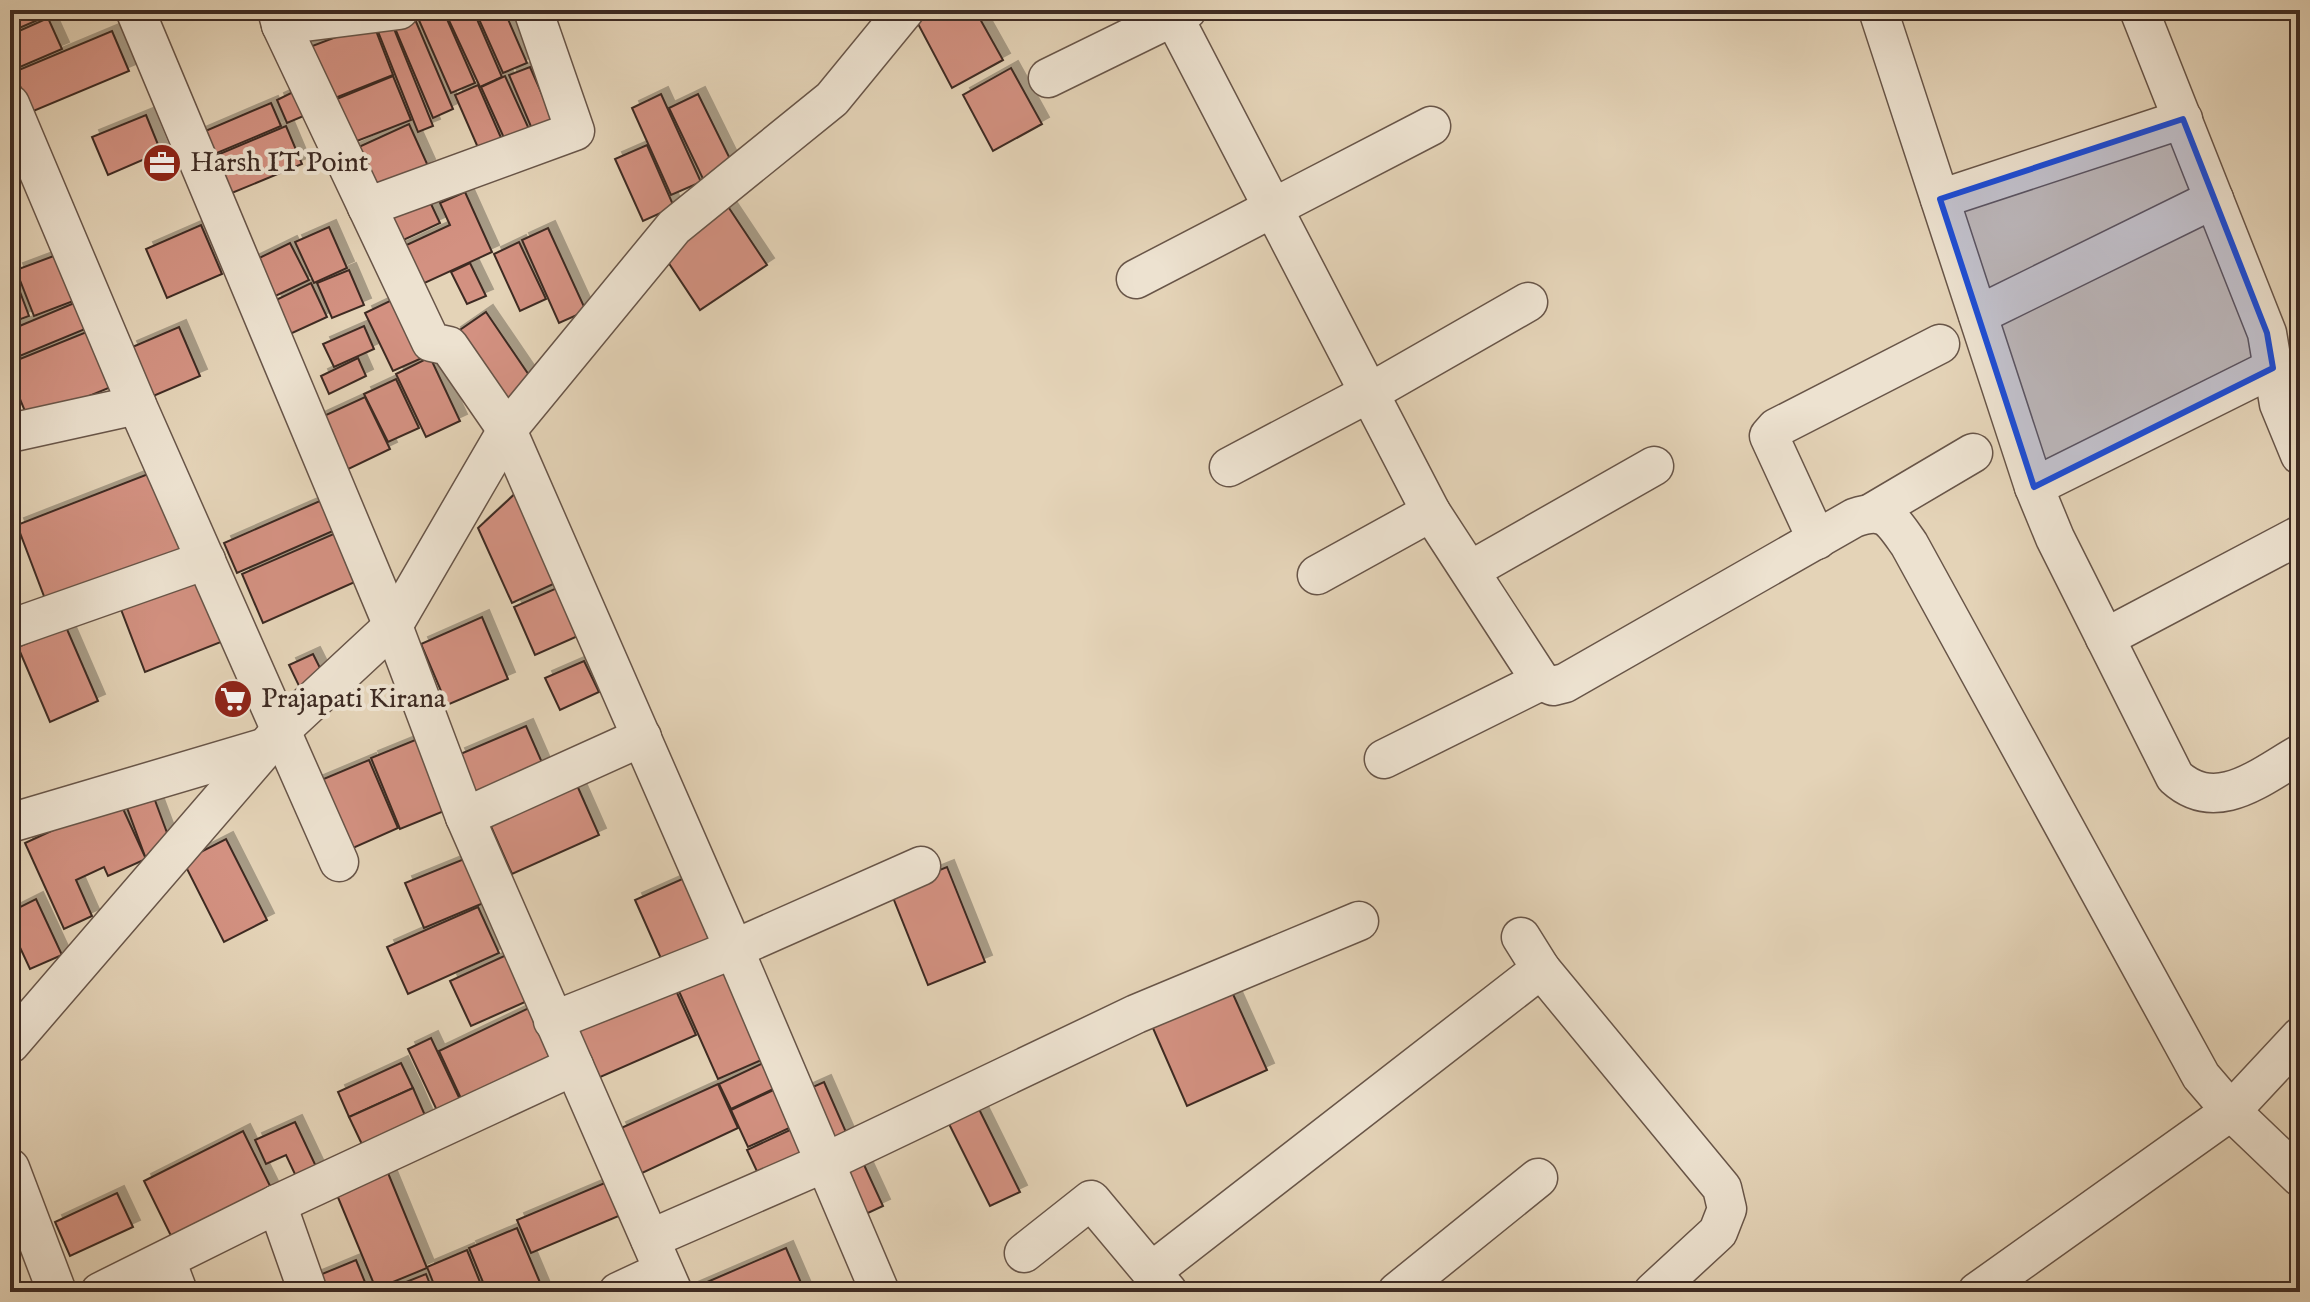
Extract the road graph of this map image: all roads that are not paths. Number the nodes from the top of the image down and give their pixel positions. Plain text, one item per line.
1 (135, 10) edge
2 (399, 10) edge
3 (533, 10) edge
4 (905, 10) edge
5 (2139, 10) edge
6 (1177, 12) edge
7 (1892, 14) edge
8 (279, 18) edge
9 (1048, 78) dead end
10 (10, 104) edge
11 (2183, 119) junction
12 (1431, 126) dead end
13 (19, 151) edge
14 (1940, 199) junction
15 (2214, 199) junction
16 (367, 207) junction
17 (1273, 209) junction
18 (1136, 279) dead end
19 (1528, 302) dead end
20 (1978, 315) junction
21 (1940, 344) dead end
22 (2273, 368) junction
23 (1369, 393) junction
24 (137, 405) junction
25 (507, 430) junction
26 (10, 433) edge
27 (1973, 453) dead end
28 (2300, 455) edge
29 (1654, 466) dead end
30 (1229, 467) dead end
31 (2034, 487) junction
32 (1431, 512) junction
33 (1873, 512) junction
34 (2300, 535) edge
35 (1817, 540) junction
36 (206, 560) junction
37 (1471, 570) junction
38 (1317, 575) dead end
39 (393, 626) junction
40 (10, 629) edge
41 (2105, 638) junction
42 (1541, 681) junction
43 (642, 737) junction
44 (275, 738) junction
45 (2300, 754) edge
46 (1384, 759) dead end
47 (465, 817) junction
48 (10, 823) edge
49 (339, 862) dead end
50 (921, 866) dead end
51 (1359, 921) dead end
52 (1521, 937) dead end
53 (734, 949) junction
54 (1541, 969) junction
55 (553, 1021) junction
56 (2300, 1037) edge
57 (10, 1044) edge
58 (574, 1066) junction
59 (2231, 1111) junction
60 (824, 1163) junction
61 (10, 1168) edge
62 (2300, 1177) edge
63 (1538, 1178) dead end
64 (277, 1204) junction
65 (1024, 1253) dead end
66 (662, 1267) edge
67 (172, 1276) edge
68 (1160, 1282) edge
69 (1670, 1287) edge
70 (57, 1292) edge
71 (100, 1292) edge
72 (308, 1292) edge
73 (618, 1292) edge
74 (880, 1292) edge
75 (1397, 1292) edge
76 (1977, 1292) edge

1 - 39 street
2 - 8 street
3 - 16 street
4 - 25 street
5 - 11 street
6 - 9 street
6 - 17 street
7 - 14 street
8 - 16 street
10 - 13 street
11 - 14 street
11 - 15 street
12 - 17 street
13 - 24 street
14 - 20 street
15 - 20 street
15 - 22 street
16 - 25 street
17 - 18 street
17 - 23 street
19 - 23 street
20 - 31 street
21 - 35 street
22 - 28 street
22 - 31 street
23 - 30 street
23 - 32 street
24 - 26 street
24 - 36 street
25 - 39 street
25 - 43 street
27 - 33 street
29 - 37 street
31 - 41 street
32 - 37 street
32 - 38 street
33 - 35 street
33 - 59 street
34 - 41 street
35 - 42 street
36 - 40 street
36 - 44 street
37 - 42 street
39 - 44 street
39 - 47 street
41 - 45 street
42 - 46 street
43 - 47 street
43 - 53 street
44 - 48 street
44 - 49 street
44 - 57 street
47 - 55 street
50 - 53 street
51 - 60 street
52 - 54 street
53 - 55 street
53 - 60 street
54 - 68 street
54 - 69 street
55 - 58 street
56 - 59 street
58 - 64 street
58 - 66 street
59 - 62 street
59 - 76 street
60 - 66 street
60 - 74 street
61 - 70 street
63 - 75 street
64 - 67 street
64 - 72 street
65 - 68 street
66 - 73 street
67 - 71 street

